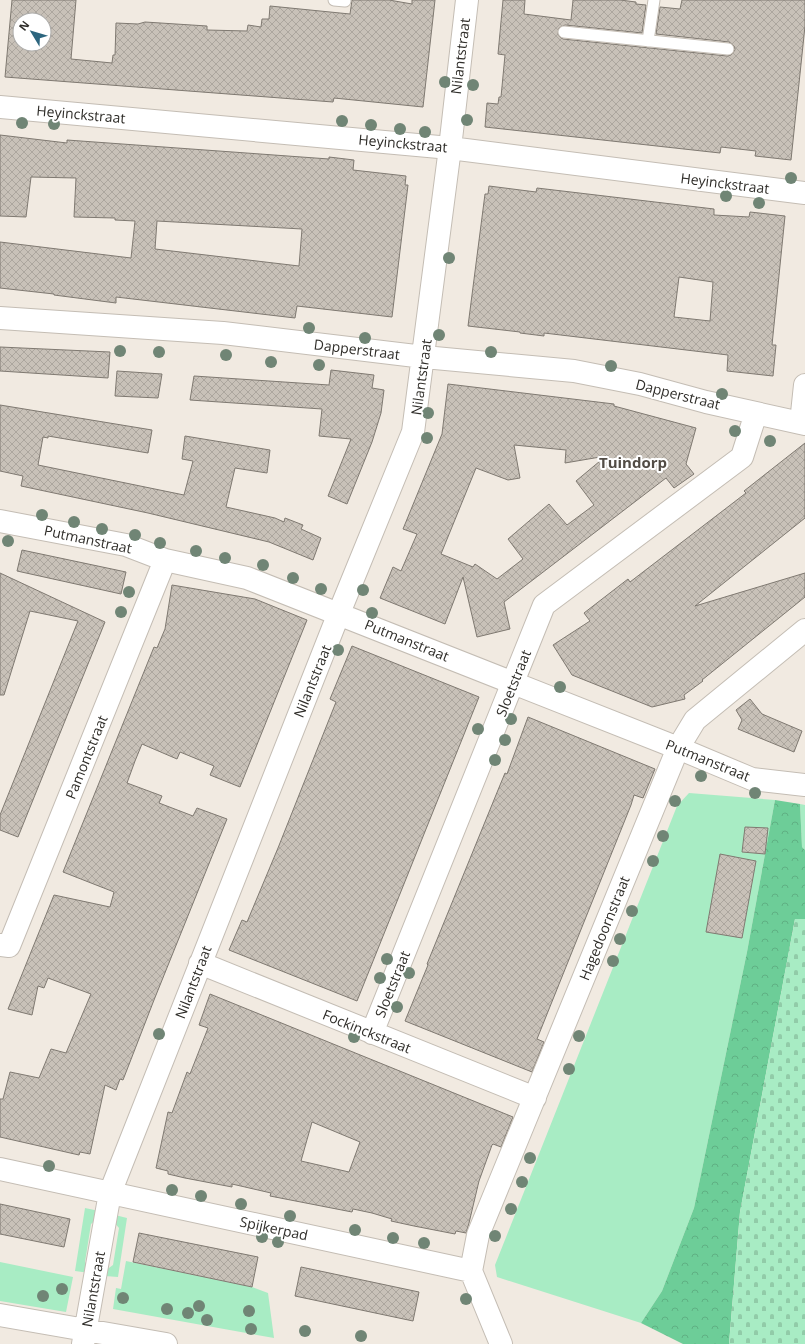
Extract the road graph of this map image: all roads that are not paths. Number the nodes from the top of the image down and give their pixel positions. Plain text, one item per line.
1 (467, 0) edge
2 (654, 0) edge
3 (564, 32) dead end
4 (648, 41) junction
5 (728, 49) dead end
6 (0, 107) edge
7 (450, 148) junction
8 (805, 193) edge
9 (0, 318) edge
10 (424, 357) junction
11 (805, 385) edge
12 (756, 413) junction
13 (803, 424) edge
14 (0, 521) edge
15 (165, 560) junction
16 (339, 613) junction
17 (805, 630) edge
18 (513, 682) junction
19 (678, 748) junction
20 (805, 785) edge
21 (0, 945) edge
22 (200, 963) junction
23 (372, 1033) junction
24 (534, 1098) junction
25 (0, 1169) edge
26 (110, 1193) junction
27 (471, 1271) junction
28 (0, 1315) edge
29 (85, 1337) edge
30 (166, 1344) edge
31 (501, 1344) edge

1 - 7 street, Nilantstraat
2 - 4 lane
3 - 4 lane
4 - 5 lane
6 - 7 street, Heyinckstraat
7 - 8 street, Heyinckstraat
7 - 10 street, Nilantstraat
9 - 10 street, Dapperstraat
10 - 12 street, Dapperstraat
10 - 16 street, Nilantstraat
11 - 13 street
12 - 13 street, Dapperstraat
12 - 18 street, Sloetstraat
14 - 15 street, Putmanstraat
15 - 16 street, Putmanstraat
15 - 21 street, Pamontstraat
16 - 18 street, Putmanstraat
16 - 22 street, Nilantstraat
17 - 19 street, Hagedoornstraat
18 - 19 street, Putmanstraat
18 - 23 street, Sloetstraat
19 - 20 street, Putmanstraat
19 - 24 street, Hagedoornstraat
22 - 23 street, Fockinckstraat
22 - 26 street, Nilantstraat
23 - 24 street, Fockinckstraat
24 - 27 street, Hagedoornstraat
25 - 26 street, Spijkerpad
26 - 27 street, Spijkerpad
26 - 29 street, Nilantstraat
27 - 31 street
28 - 29 street
29 - 30 street

